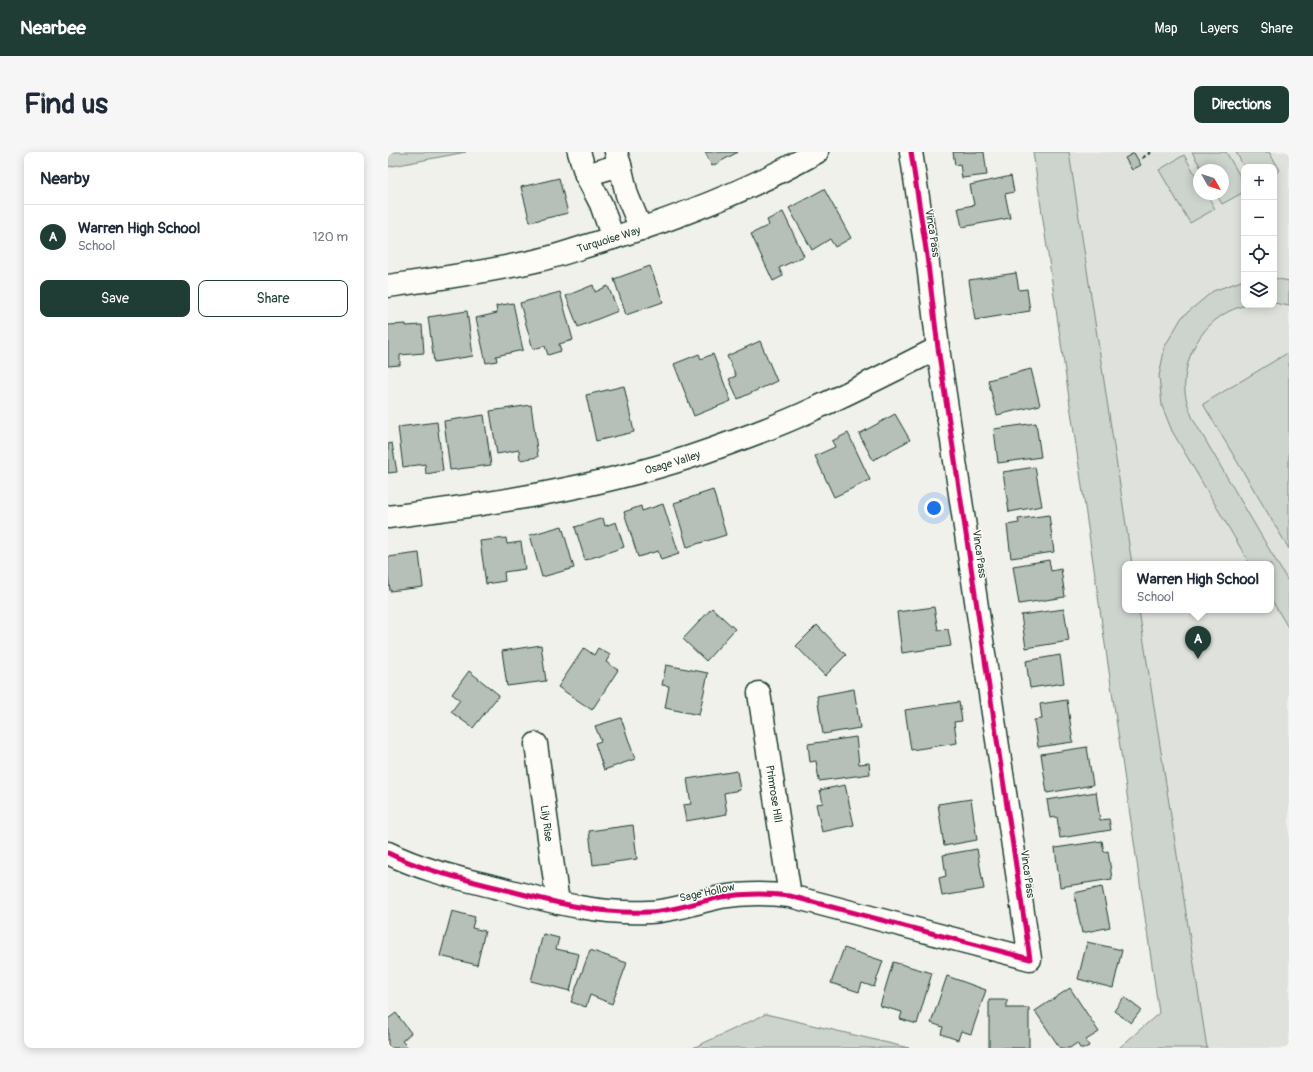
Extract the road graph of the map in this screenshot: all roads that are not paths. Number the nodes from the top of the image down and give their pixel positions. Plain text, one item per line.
1 (579, 152) edge
2 (817, 152) edge
3 (911, 152) edge
4 (618, 158) edge
5 (586, 175) junction
6 (641, 229) junction
7 (613, 238) junction
8 (388, 286) edge
9 (938, 348) junction
10 (388, 517) edge
11 (759, 693) dead end
12 (536, 744) dead end
13 (388, 853) edge
14 (790, 896) junction
15 (558, 903) junction
16 (1030, 959) joint

1 - 5 street
2 - 6 street, Turquoise Way
3 - 9 street, Vinca Pass
4 - 5 street
4 - 6 street
5 - 7 street
6 - 7 street, Turquoise Way
7 - 8 street, Turquoise Way
9 - 10 street, Osage Valley
9 - 16 street, Vinca Pass
11 - 14 street, Primrose Hill
12 - 15 street, Lily Rise
13 - 15 street, Sage Hollow
14 - 15 street, Sage Hollow
14 - 16 street, Sage Hollow

